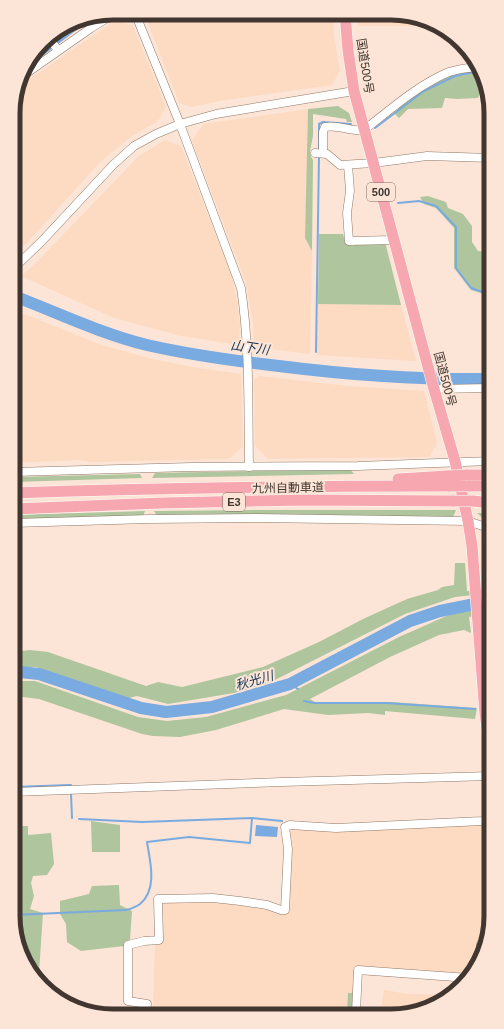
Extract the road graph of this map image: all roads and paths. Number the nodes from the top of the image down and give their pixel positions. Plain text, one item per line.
1 (138, 20) edge
2 (346, 20) edge
3 (102, 21) edge
4 (52, 43) edge
5 (57, 49) junction
6 (472, 68) edge
7 (32, 69) edge
8 (354, 91) junction
9 (180, 124) junction
10 (364, 130) junction
11 (484, 158) edge
12 (374, 163) junction
13 (348, 165) junction
14 (394, 240) junction
15 (20, 262) edge
16 (434, 387) junction
17 (484, 388) edge
18 (484, 461) edge
19 (455, 462) junction
20 (248, 467) junction
21 (20, 472) edge
22 (484, 476) edge
23 (467, 480) junction
24 (484, 484) edge
25 (20, 493) edge
26 (484, 502) edge
27 (20, 509) edge
28 (468, 521) junction
29 (20, 523) edge
30 (484, 526) edge
31 (484, 700) edge
32 (484, 776) edge
33 (20, 792) edge
34 (484, 820) edge
35 (461, 977) edge
36 (146, 1009) edge
37 (356, 1009) edge

1 - 9 street
2 - 8 highway, 国道500号 / 500
3 - 5 street
4 - 5 street
5 - 7 street
6 - 10 street
8 - 9 street
8 - 10 highway, 国道500号 / 500
9 - 15 street
9 - 20 street
10 - 12 highway, 国道500号 / 500
10 - 13 street
11 - 12 street
12 - 13 street
12 - 14 highway, 国道500号 / 500
13 - 14 street
14 - 16 highway, 国道500号 / 500
16 - 17 street
16 - 19 highway, 国道500号 / 500
18 - 19 street
19 - 20 street
19 - 28 highway, 国道500号 / 500
20 - 21 street
22 - 23 highway
23 - 24 highway, 九州自動車道 / E3
23 - 25 highway, 九州自動車道 / E3, bridge
26 - 27 highway, 九州自動車道 / E3, bridge
28 - 29 street
28 - 30 street
28 - 31 highway, 国道500号 / 500
32 - 33 street
34 - 36 street
35 - 37 street

